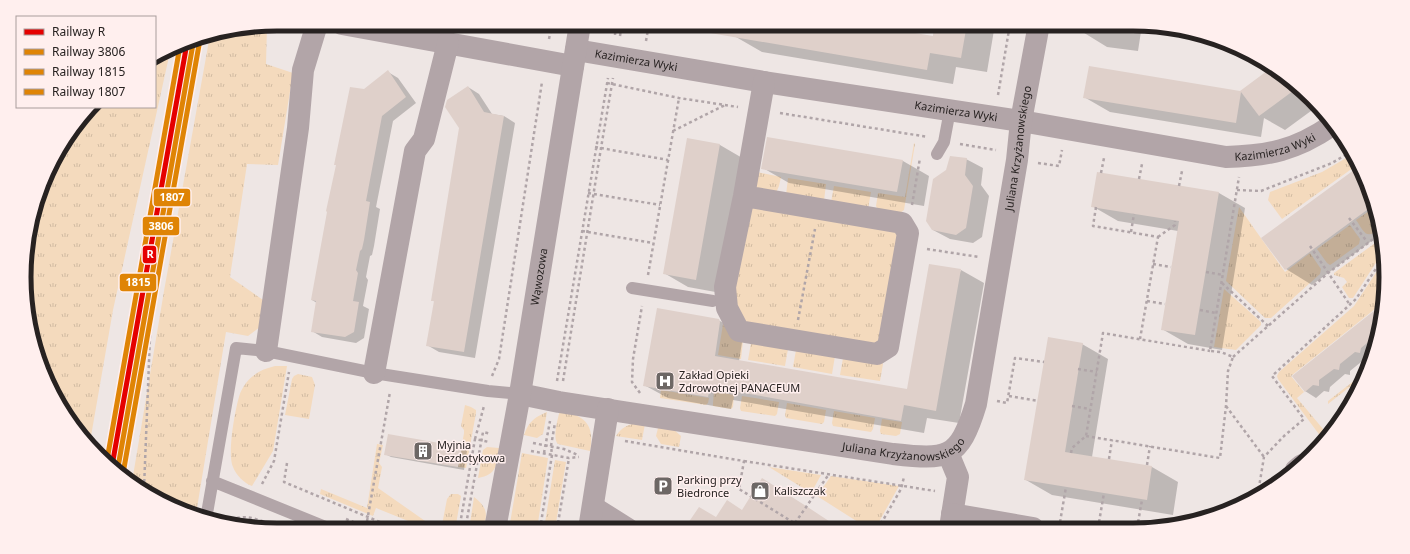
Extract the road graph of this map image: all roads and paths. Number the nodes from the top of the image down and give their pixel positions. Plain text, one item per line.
1 (315, 31) edge
2 (381, 31) edge
3 (551, 31) edge
4 (579, 31) edge
5 (616, 31) edge
6 (620, 31) edge
7 (1038, 31) edge
8 (448, 43) junction
9 (614, 56) junction
10 (575, 58) junction
11 (546, 61) junction
12 (764, 82) junction
13 (607, 84) junction
14 (612, 85) junction
15 (679, 98) junction
16 (726, 105) junction
17 (759, 110) junction
18 (950, 110) junction
19 (1021, 121) junction
20 (1329, 128) edge
21 (1066, 129) junction
22 (673, 131) junction
23 (924, 136) junction
24 (944, 142) junction
25 (922, 144) dead end
26 (595, 147) junction
27 (601, 148) junction
28 (921, 151) dead end
29 (937, 154) dead end
30 (1346, 154) edge
31 (1242, 157) junction
32 (1104, 158) dead end
33 (668, 160) junction
34 (1017, 160) junction
35 (1142, 164) dead end
36 (1183, 170) dead end
37 (1101, 173) dead end
38 (1139, 179) dead end
39 (1180, 186) dead end
40 (1237, 190) junction
41 (588, 193) junction
42 (593, 194) junction
43 (744, 196) junction
44 (660, 205) junction
45 (818, 208) junction
46 (1096, 208) dead end
47 (1134, 214) dead end
48 (1349, 218) dead end
49 (1176, 221) dead end
50 (582, 231) junction
51 (588, 232) junction
52 (1131, 232) junction
53 (1158, 237) junction
54 (1376, 237) edge
55 (907, 239) junction
56 (654, 243) junction
57 (1368, 243) junction
58 (1310, 246) dead end
59 (984, 258) dead end
60 (1153, 264) junction
61 (1378, 265) edge
62 (1171, 267) dead end
63 (1206, 272) dead end
64 (1328, 273) junction
65 (1223, 275) junction
66 (1222, 283) junction
67 (632, 288) dead end
68 (645, 290) junction
69 (713, 301) dead end
70 (1147, 301) junction
71 (1165, 304) dead end
72 (1350, 305) junction
73 (1200, 310) dead end
74 (1216, 313) junction
75 (150, 315) dead end
76 (1268, 326) junction
77 (1140, 339) junction
78 (795, 340) junction
79 (266, 351) junction
80 (1210, 351) junction
81 (1233, 357) junction
82 (1044, 362) dead end
83 (326, 363) junction
84 (290, 369) dead end
85 (1078, 369) dead end
86 (1097, 372) junction
87 (324, 376) dead end
88 (382, 380) junction
89 (564, 389) junction
90 (488, 391) junction
91 (520, 394) junction
92 (638, 396) dead end
93 (1009, 396) junction
94 (977, 398) junction
95 (1038, 401) dead end
96 (476, 405) dead end
97 (1072, 406) dead end
98 (1226, 406) junction
99 (483, 408) junction
100 (608, 409) junction
101 (1090, 409) junction
102 (1086, 436) junction
103 (475, 439) dead end
104 (1112, 440) junction
105 (1150, 446) junction
106 (948, 453) junction
107 (1071, 453) dead end
108 (908, 456) junction
109 (1264, 457) junction
110 (569, 458) dead end
111 (1109, 459) dead end
112 (744, 461) dead end
113 (288, 463) dead end
114 (1147, 465) dead end
115 (829, 474) junction
116 (212, 481) junction
117 (144, 484) edge
118 (902, 485) junction
119 (268, 487) dead end
120 (1066, 487) dead end
121 (1258, 489) edge
122 (939, 491) dead end
123 (1104, 493) dead end
124 (750, 496) dead end
125 (1142, 500) dead end
126 (593, 507) junction
127 (207, 513) edge
128 (368, 517) junction
129 (346, 518) dead end
130 (233, 519) edge
131 (951, 521) edge
132 (263, 522) edge
133 (316, 523) edge
134 (357, 523) edge
135 (367, 523) edge
136 (382, 523) edge
137 (496, 523) edge
138 (541, 523) edge
139 (558, 523) edge
140 (590, 523) edge
141 (618, 523) edge
142 (795, 523) joint
143 (881, 523) edge
144 (974, 523) edge
145 (1060, 523) edge
146 (1099, 523) edge
147 (1138, 523) edge

1 - 79 street
2 - 8 street, Kazimierza Wyki
3 - 11 path
4 - 10 street, Wąwozowa
5 - 9 path
6 - 9 path
7 - 19 street, Juliana Krzyżanowskiego
8 - 11 street, Kazimierza Wyki
8 - 88 street
9 - 10 street, Kazimierza Wyki
9 - 12 street, Kazimierza Wyki
9 - 13 path
9 - 14 path
10 - 11 street, Kazimierza Wyki
10 - 91 street, Wąwozowa
11 - 90 path
12 - 17 street
12 - 18 street, Kazimierza Wyki
13 - 14 path
13 - 26 path
14 - 15 path
14 - 27 path
15 - 16 path
15 - 22 path
16 - 17 path
16 - 22 path
17 - 23 path
17 - 43 street
18 - 19 street, Kazimierza Wyki
18 - 24 lane
19 - 21 street, Kazimierza Wyki
19 - 34 street, Juliana Krzyżanowskiego
20 - 31 street, Kazimierza Wyki
21 - 31 street, Kazimierza Wyki
21 - 34 path
22 - 33 path
23 - 24 path
23 - 25 path
24 - 29 lane
24 - 34 path
26 - 27 path
26 - 41 path
27 - 33 path
27 - 42 path
28 - 55 path
30 - 40 path
31 - 40 path
32 - 37 path
33 - 44 path
34 - 94 street, Juliana Krzyżanowskiego
35 - 38 path
36 - 39 path
40 - 65 path
41 - 42 path
41 - 50 path
42 - 44 path
42 - 51 path
43 - 45 street
43 - 78 street
44 - 56 path
45 - 55 street
45 - 78 path
46 - 52 path
47 - 52 path
48 - 57 path
49 - 53 path
50 - 51 path
50 - 89 path
51 - 56 path
51 - 89 path
52 - 53 path
53 - 60 path
54 - 57 path
55 - 59 path
55 - 78 street
56 - 68 path
57 - 64 path
58 - 64 path
60 - 62 path
60 - 70 path
61 - 72 path
63 - 65 path
64 - 72 path
64 - 76 path
65 - 66 path
66 - 74 path
66 - 76 path
67 - 68 lane
68 - 69 lane
68 - 92 path
70 - 71 path
70 - 77 path
72 - 109 path
73 - 74 path
74 - 80 path
75 - 117 path
76 - 81 path
77 - 80 path
77 - 86 path
79 - 83 lane
79 - 116 lane
80 - 81 path
81 - 98 path
82 - 93 path
83 - 87 lane
83 - 88 lane
84 - 119 path
85 - 86 path
86 - 101 path
88 - 90 lane
88 - 128 path
89 - 91 street, Juliana Krzyżanowskiego
89 - 100 street, Juliana Krzyżanowskiego
89 - 138 path
90 - 91 lane
90 - 99 path
91 - 137 street, Wąwozowa
93 - 94 path
93 - 95 path
94 - 106 street, Juliana Krzyżanowskiego
96 - 99 path
97 - 101 path
98 - 105 path
98 - 109 path
99 - 103 path
100 - 108 street, Juliana Krzyżanowskiego
100 - 126 street
101 - 102 path
102 - 104 path
102 - 107 path
104 - 105 path
104 - 111 path
105 - 114 path
106 - 108 street, Juliana Krzyżanowskiego
106 - 131 street
108 - 118 path
109 - 121 path
110 - 139 path
112 - 115 path
113 - 128 path
115 - 118 path
115 - 142 path
116 - 127 lane
116 - 133 lane
118 - 122 path
118 - 143 path
120 - 145 path
123 - 146 path
124 - 142 path
125 - 147 path
126 - 140 street
126 - 141 street
128 - 135 path
128 - 136 path
129 - 134 path
130 - 132 path
131 - 144 street

